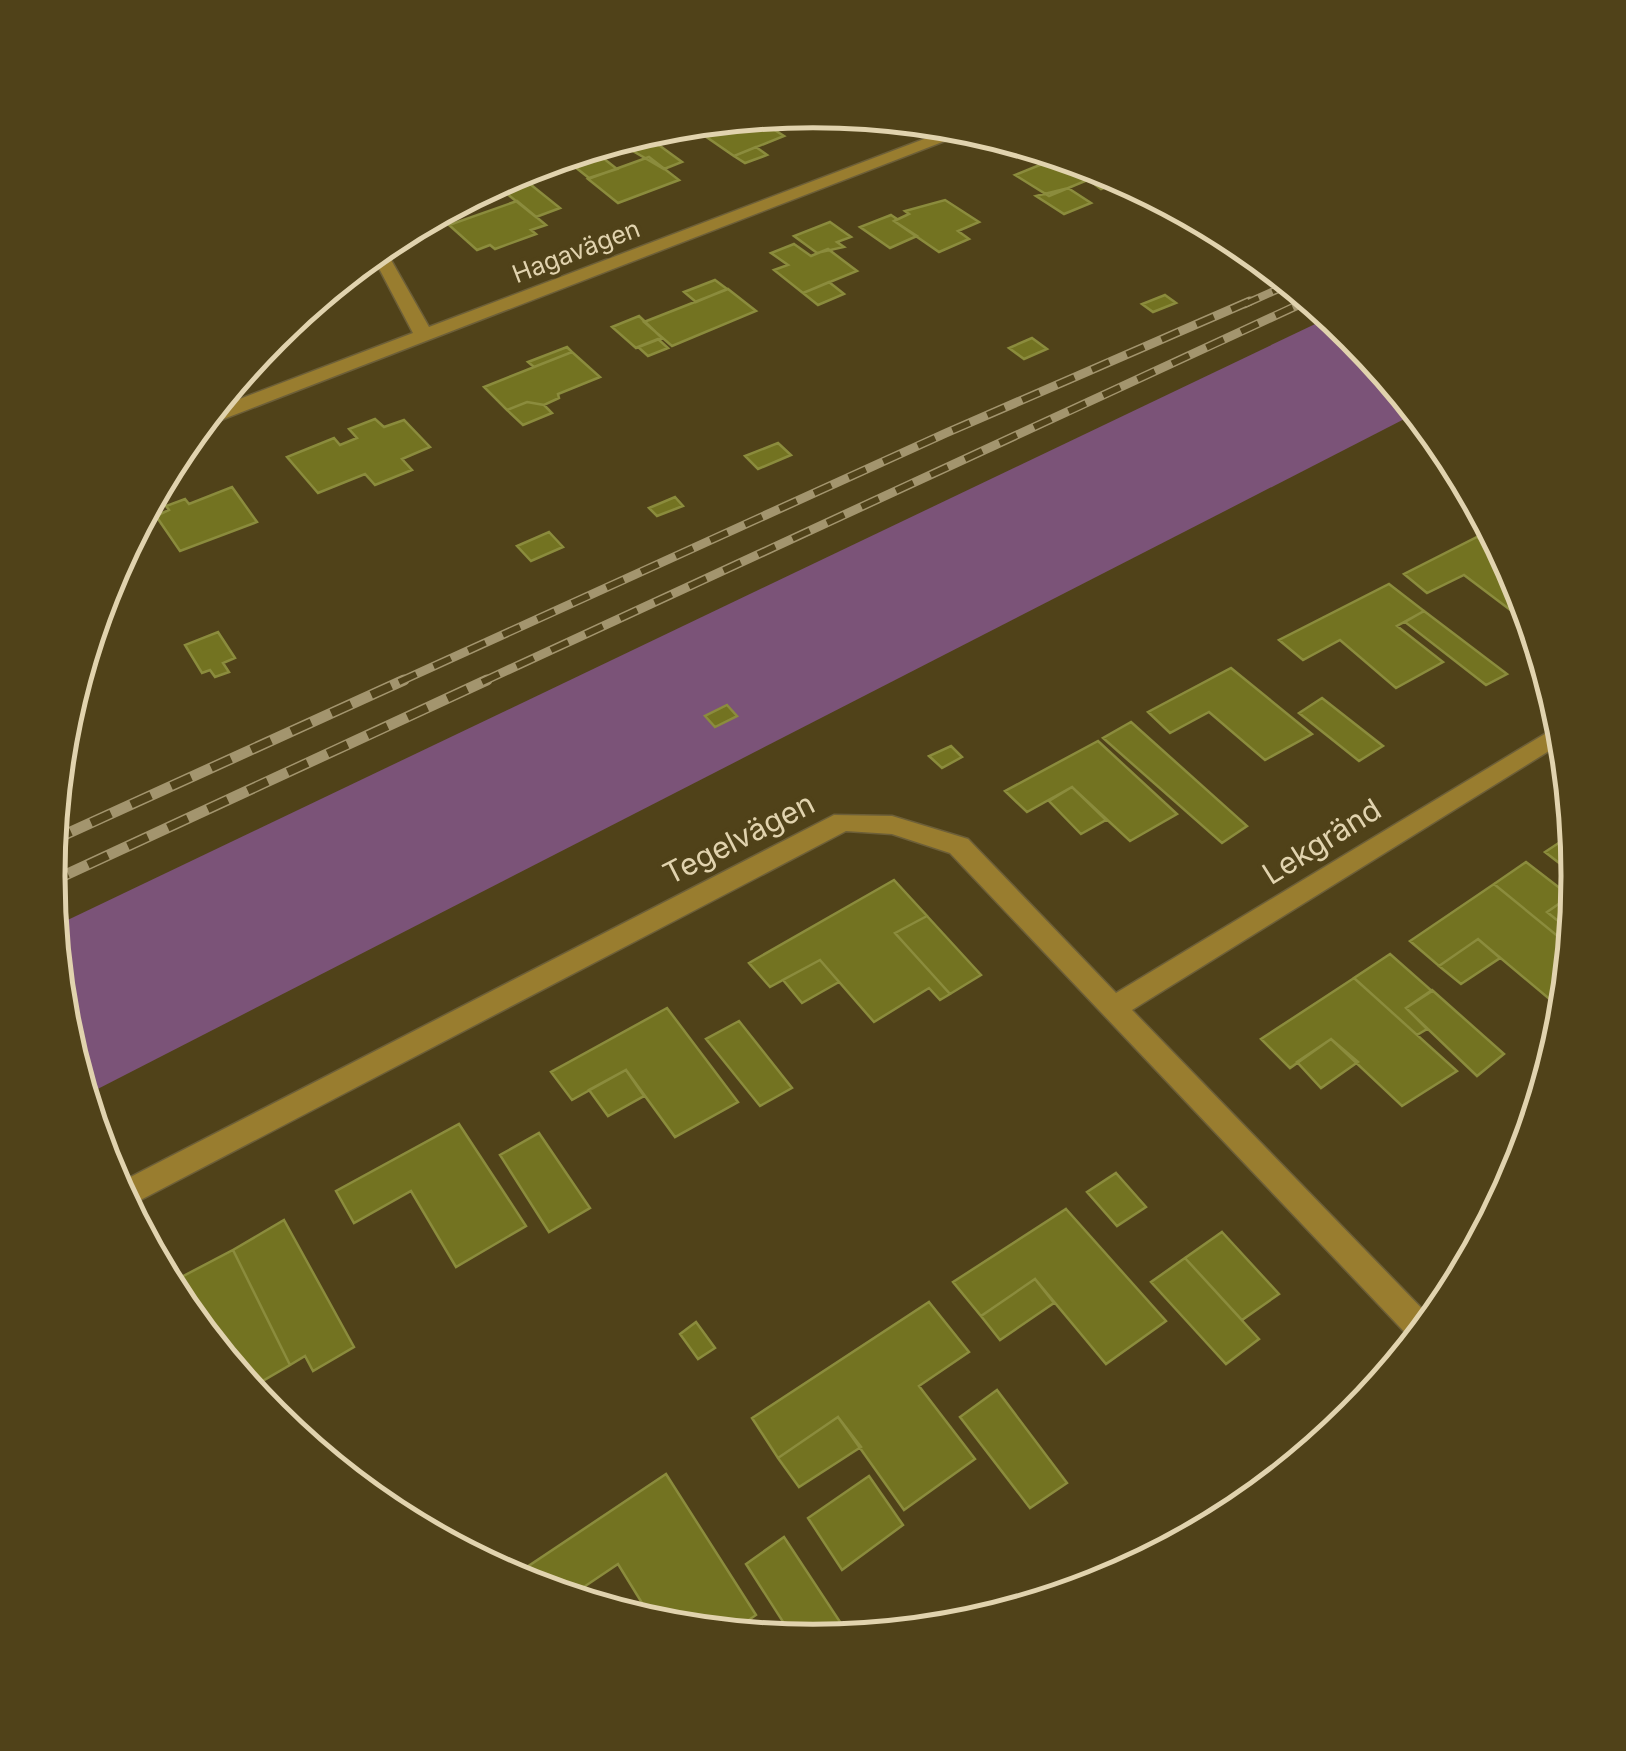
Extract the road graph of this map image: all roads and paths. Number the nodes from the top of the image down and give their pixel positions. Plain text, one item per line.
1 (939, 139) edge
2 (385, 263) edge
3 (424, 336) junction
4 (228, 410) edge
5 (1549, 740) edge
6 (1113, 1008) junction
7 (134, 1189) edge
8 (1413, 1321) edge

1 - 3 street, Hagavägen
2 - 3 street
3 - 4 street, Hagavägen
5 - 6 street, Lekgränd
6 - 7 street, Tegelvägen
6 - 8 street, Tegelvägen

